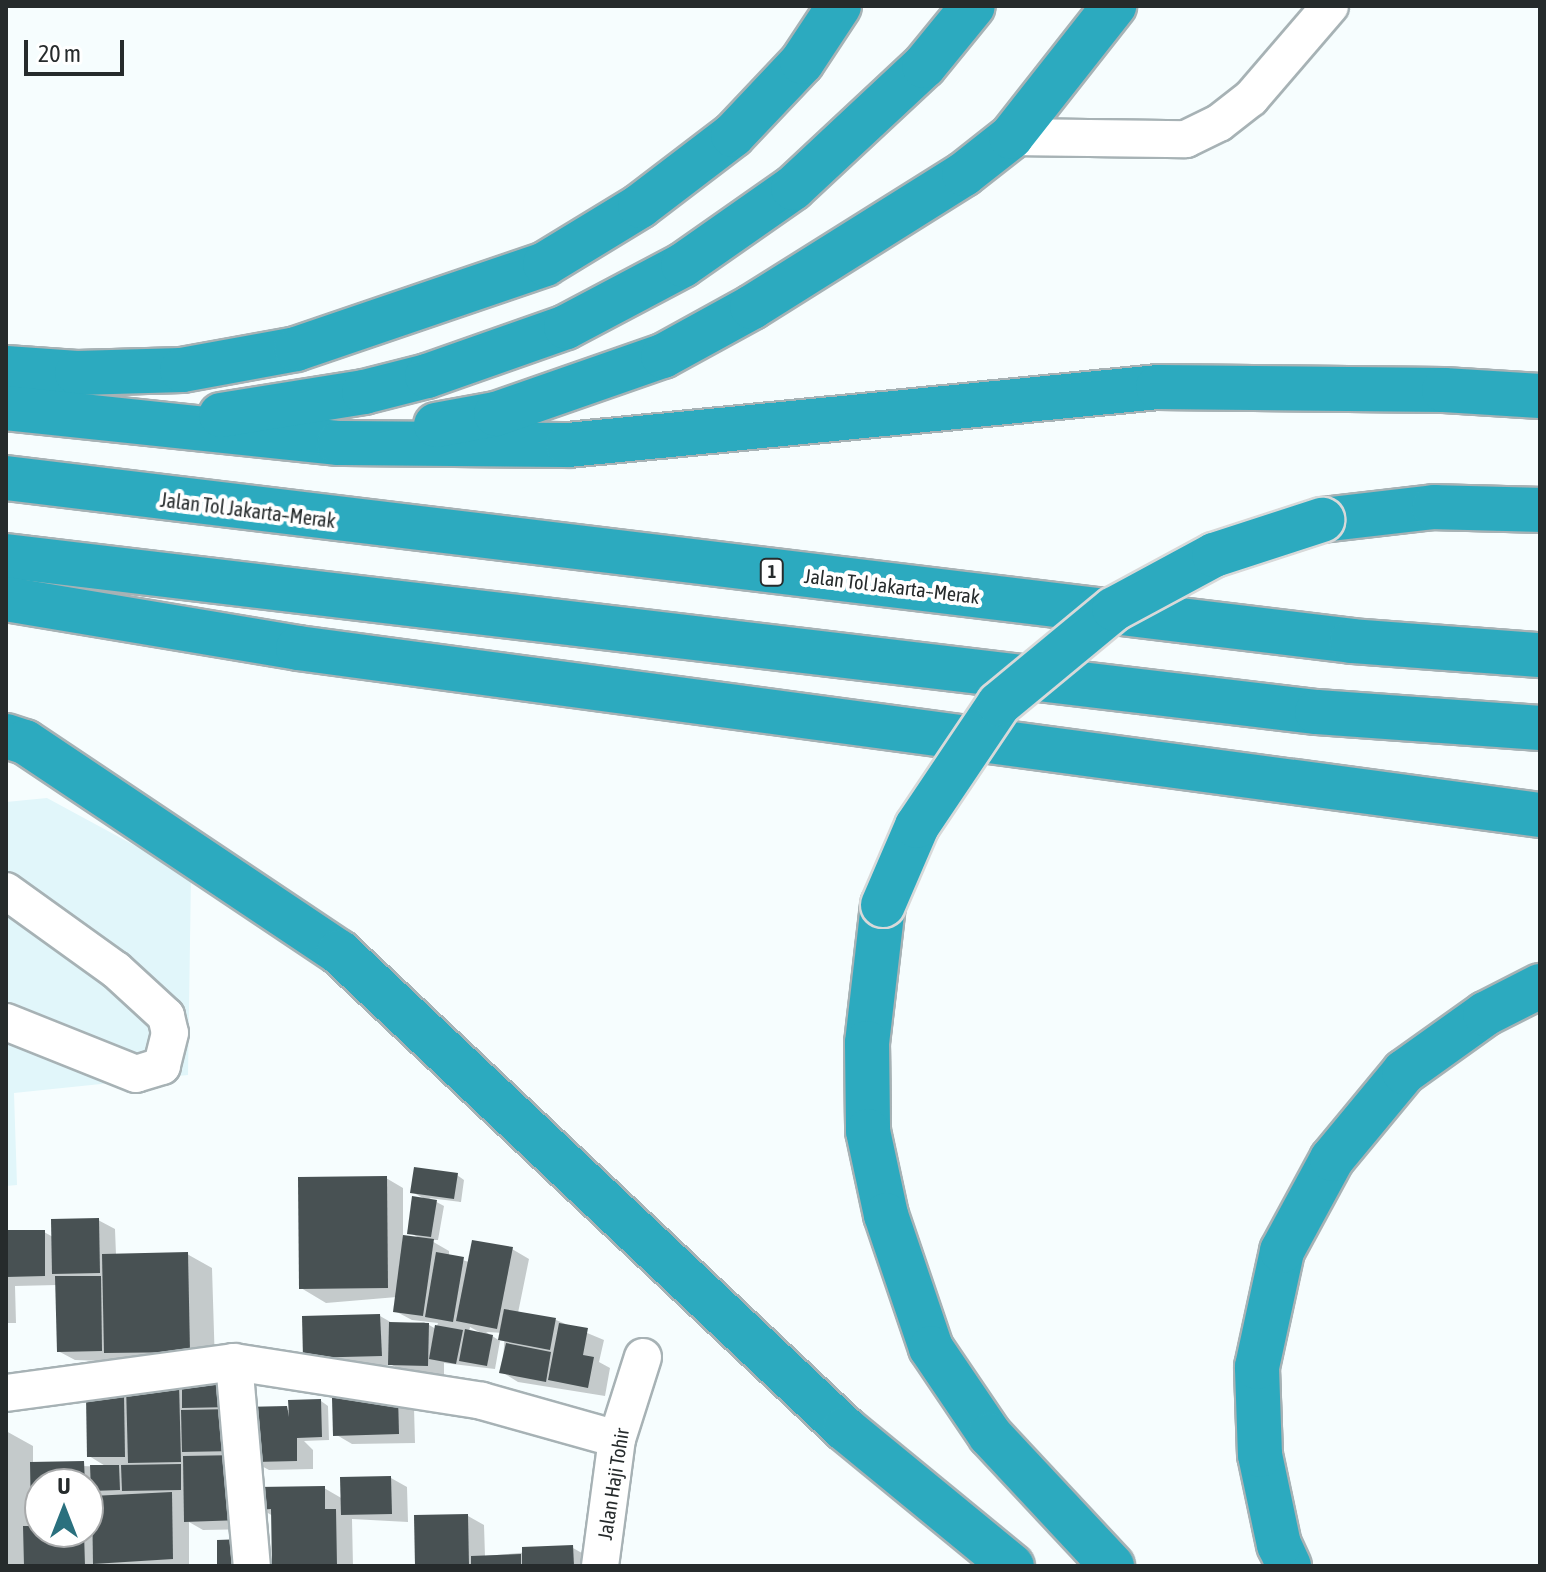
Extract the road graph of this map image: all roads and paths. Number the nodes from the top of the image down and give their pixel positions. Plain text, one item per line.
1 (839, 6) edge
2 (973, 6) edge
3 (1114, 6) edge
4 (1330, 6) edge
5 (1011, 137) junction
6 (6, 368) edge
7 (1540, 396) edge
8 (6, 408) edge
9 (135, 423) junction
10 (339, 443) junction
11 (6, 478) edge
12 (1540, 510) edge
13 (6, 556) edge
14 (6, 599) edge
15 (1540, 655) edge
16 (1540, 728) edge
17 (6, 736) edge
18 (1540, 815) edge
19 (6, 891) edge
20 (1540, 986) edge
21 (6, 1022) edge
22 (643, 1357) dead end
23 (234, 1362) junction
24 (6, 1393) edge
25 (617, 1439) junction
26 (252, 1566) edge
27 (600, 1566) edge
28 (1012, 1566) edge
29 (1112, 1566) edge
30 (1289, 1566) edge

1 - 6 highway
2 - 9 highway
3 - 5 highway
4 - 5 street
5 - 10 highway
7 - 10 highway
8 - 9 highway
9 - 10 highway
11 - 15 highway, Jalan Tol Jakarta–Merak / 1
12 - 29 highway, bridge
13 - 16 highway
14 - 18 highway
17 - 28 highway
19 - 21 street
20 - 30 highway
22 - 25 street, Jalan Haji Tohir
23 - 24 street
23 - 25 street
23 - 26 street
25 - 27 street, Jalan Haji Tohir

